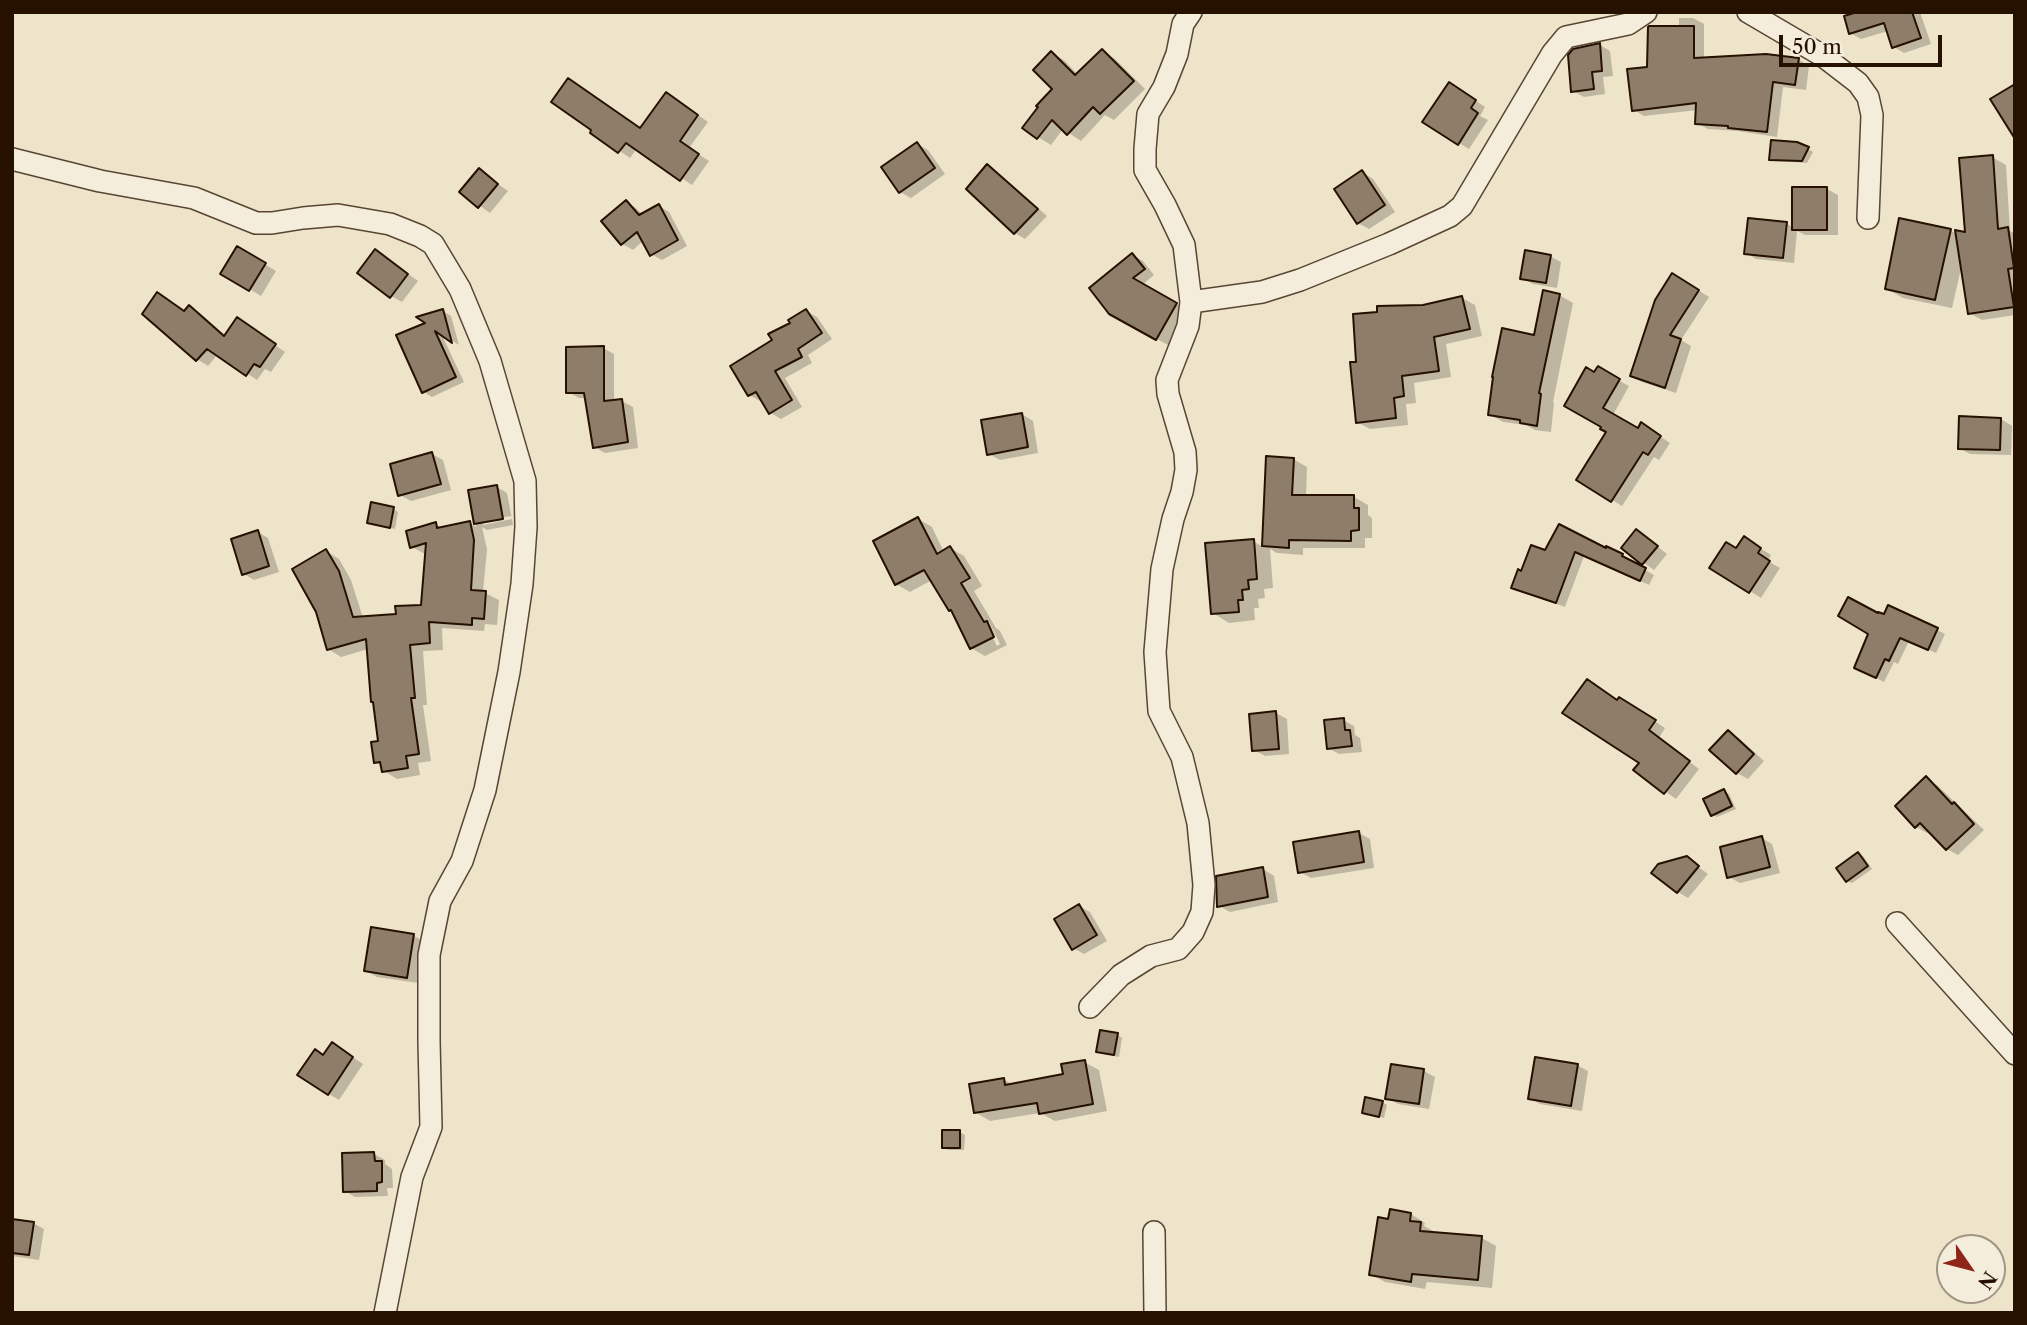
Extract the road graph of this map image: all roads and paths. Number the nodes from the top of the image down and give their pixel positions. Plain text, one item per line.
1 (1191, 12) edge
2 (1646, 12) edge
3 (1748, 12) edge
4 (12, 159) edge
5 (1868, 218) dead end
6 (1191, 302) junction
7 (1897, 923) dead end
8 (1090, 1007) dead end
9 (2015, 1054) edge
10 (1154, 1232) dead end
11 (385, 1313) edge
12 (1155, 1313) edge

1 - 6 street
2 - 6 street
3 - 5 street
4 - 11 street
6 - 8 street
7 - 9 street
10 - 12 street

